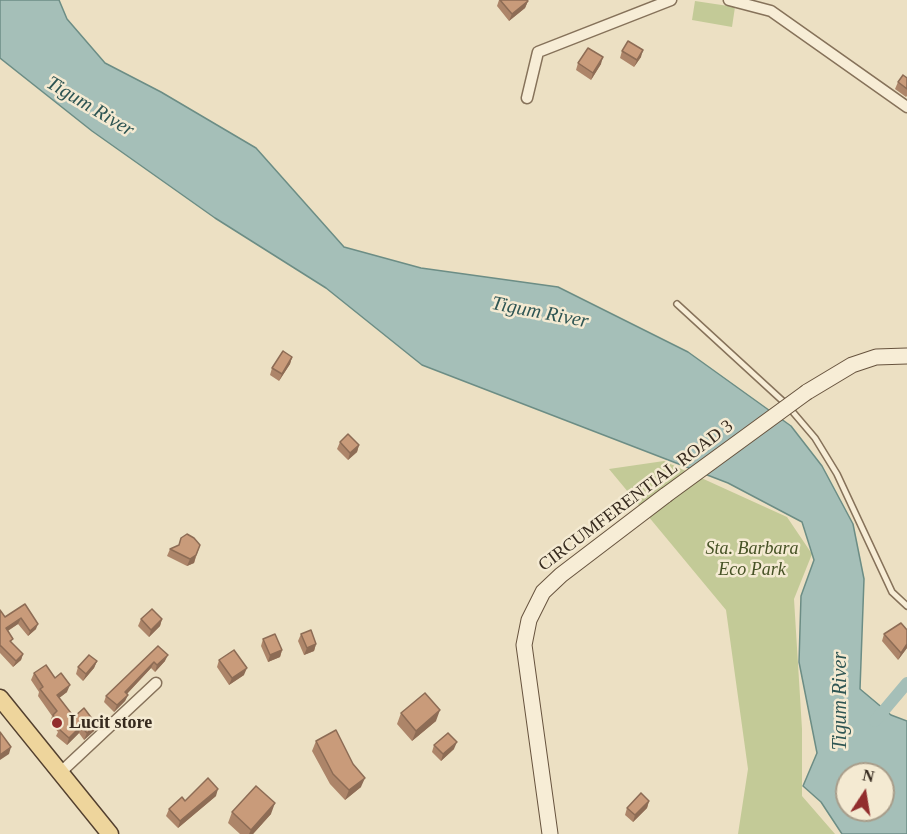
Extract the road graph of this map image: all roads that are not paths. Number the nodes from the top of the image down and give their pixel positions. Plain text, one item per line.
1 (671, 0) edge
2 (729, 0) edge
3 (527, 98) dead end
4 (907, 107) edge
5 (677, 304) dead end
6 (907, 356) edge
7 (907, 606) edge
8 (156, 683) dead end
9 (0, 698) edge
10 (62, 771) junction
11 (110, 834) edge
12 (550, 834) edge

1 - 3 street
2 - 4 street
5 - 7 lane
6 - 12 main road, CIRCUMFERENTIAL ROAD 3, bridge
8 - 10 street
9 - 10 main road
10 - 11 main road

